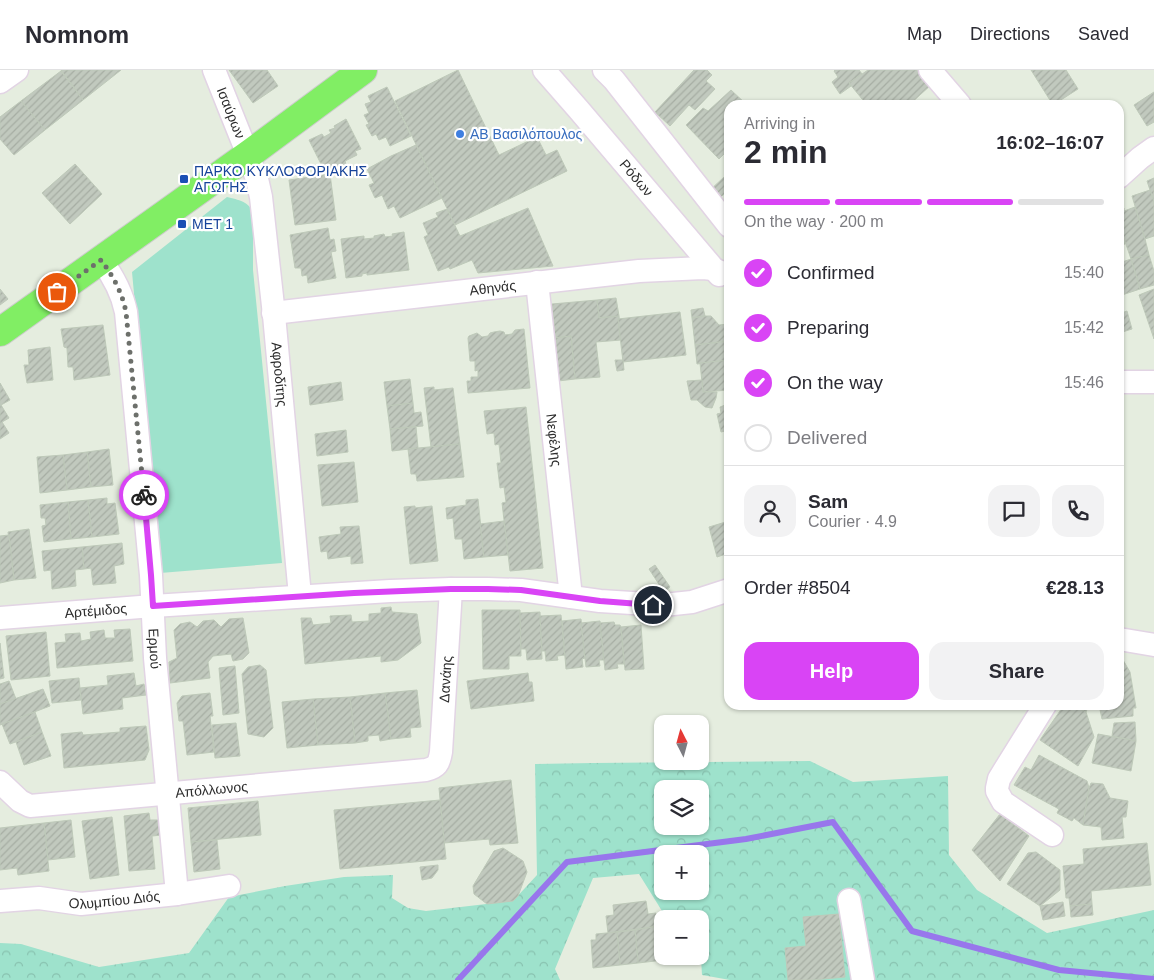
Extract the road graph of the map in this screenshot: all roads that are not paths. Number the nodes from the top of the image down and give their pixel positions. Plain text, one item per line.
1 (17, 70) edge
2 (214, 70) edge
3 (363, 70) edge
4 (544, 70) edge
5 (604, 70) edge
6 (930, 70) edge
7 (0, 82) edge
8 (956, 100) edge
9 (1154, 148) edge
10 (248, 155) junction
11 (1124, 172) edge
12 (724, 220) edge
13 (101, 260) junction
14 (724, 268) edge
15 (537, 282) junction
16 (273, 313) junction
17 (0, 332) edge
18 (1124, 382) edge
19 (1154, 382) edge
20 (451, 589) junction
21 (724, 592) edge
22 (300, 596) junction
23 (572, 597) junction
24 (153, 606) junction
25 (0, 618) edge
26 (1124, 639) edge
27 (1154, 646) edge
28 (1043, 710) edge
29 (433, 768) joint
30 (0, 782) edge
31 (167, 793) junction
32 (1052, 835) dead end
33 (229, 886) dead end
34 (177, 894) junction
35 (0, 900) edge
36 (849, 900) dead end
37 (863, 980) edge

1 - 7 street
2 - 10 street, Ισαύρων
3 - 10 main road
4 - 14 street, Ρόδων
5 - 12 street
6 - 8 street
9 - 11 street
10 - 13 main road
10 - 16 street, Αφροδίτης
13 - 17 main road
13 - 24 street, Ερμού
14 - 15 street, Αθηνάς
15 - 16 street, Αθηνάς
15 - 23 street, Νεφέλης
16 - 22 street, Αφροδίτης
18 - 19 street
20 - 22 street, Αρτέμιδος
20 - 23 street, Αρτέμιδος
20 - 29 street, Δανάης
21 - 23 street, Αρτέμιδος
22 - 24 street, Αρτέμιδος
24 - 25 street, Αρτέμιδος
24 - 31 street, Ερμού
26 - 27 street
28 - 32 street
29 - 31 street, Απόλλωνος
30 - 31 street, Απόλλωνος
31 - 34 street, Ερμού
33 - 34 street, Ολυμπίου Διός
34 - 35 street, Ολυμπίου Διός
36 - 37 street

